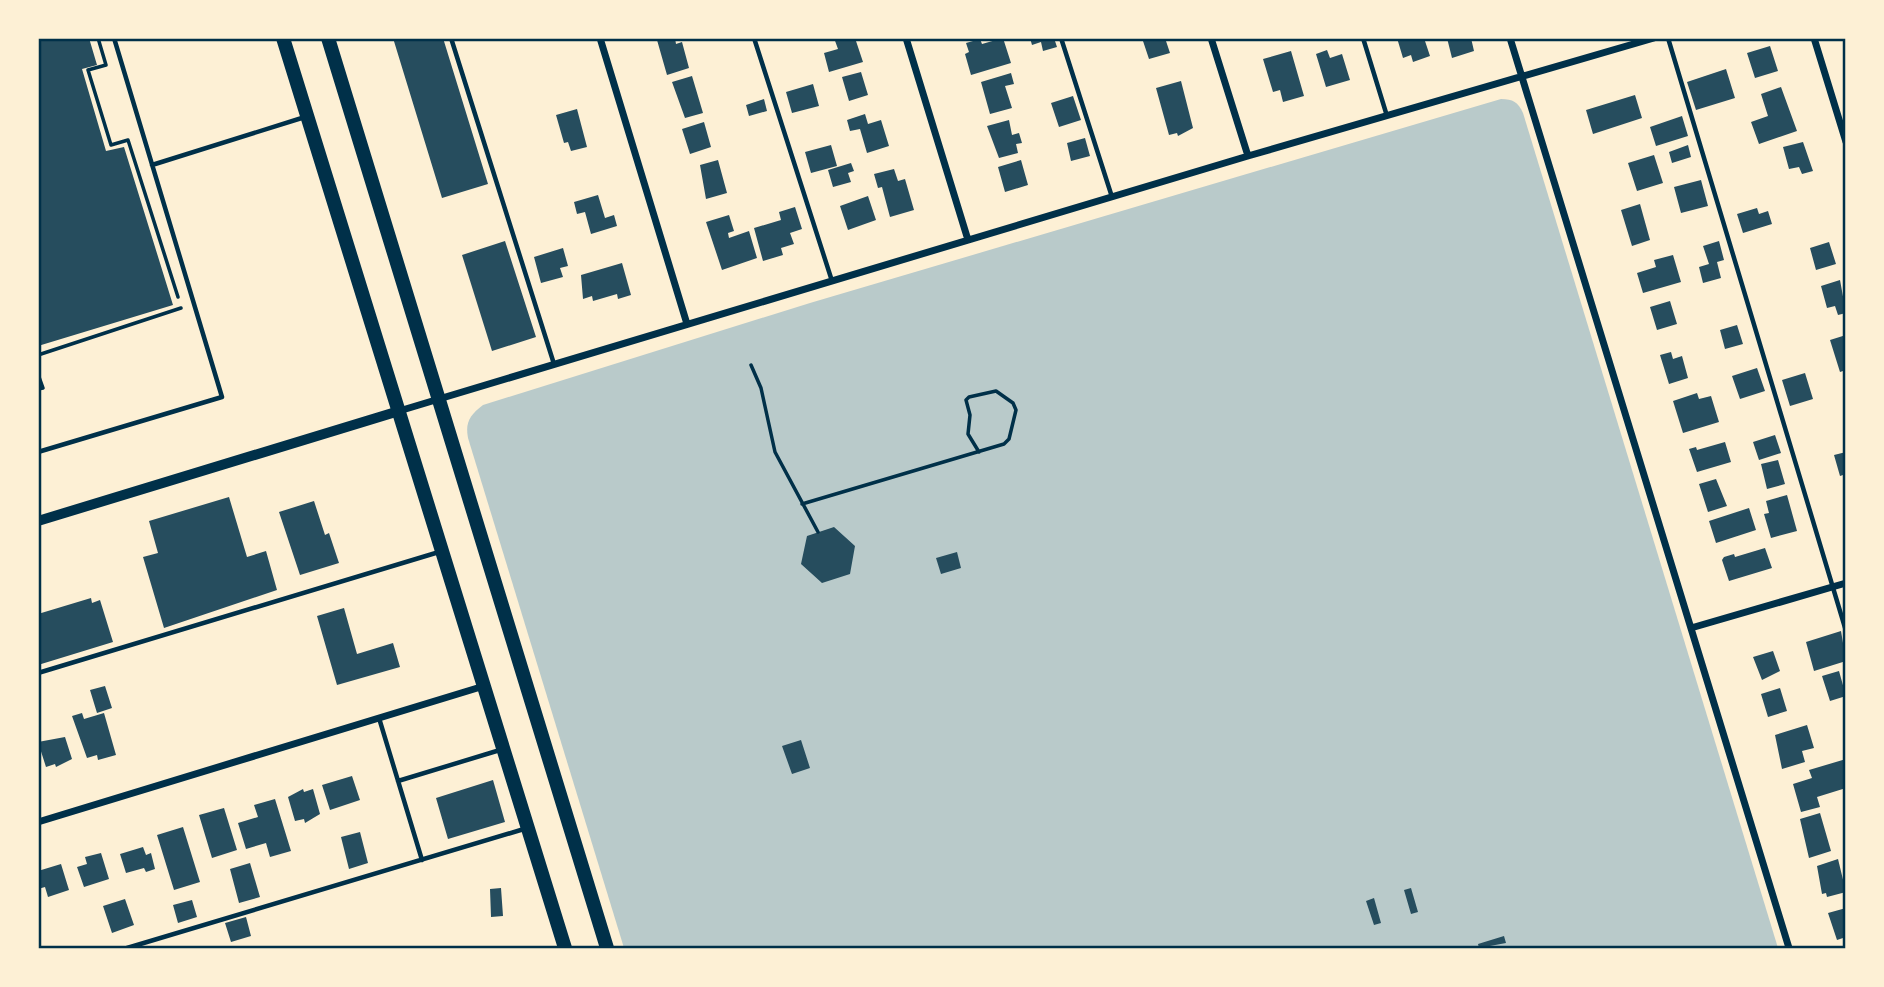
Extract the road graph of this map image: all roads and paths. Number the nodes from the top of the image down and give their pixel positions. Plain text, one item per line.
1 (98, 38) edge
2 (114, 38) edge
3 (284, 38) edge
4 (328, 38) edge
5 (451, 38) edge
6 (600, 38) edge
7 (754, 38) edge
8 (905, 38) edge
9 (1061, 38) edge
10 (1211, 38) edge
11 (1363, 38) edge
12 (1510, 38) edge
13 (1654, 38) edge
14 (1668, 38) edge
15 (1814, 38) edge
16 (1522, 78) junction
17 (308, 116) junction
18 (1388, 116) junction
19 (1846, 142) edge
20 (1248, 156) junction
21 (152, 165) junction
22 (1112, 197) junction
23 (968, 240) junction
24 (832, 281) junction
25 (687, 324) junction
26 (38, 355) edge
27 (554, 364) junction
28 (751, 365) dead end
29 (38, 374) edge
30 (38, 389) edge
31 (438, 399) junction
32 (400, 411) junction
33 (38, 452) edge
34 (979, 452) junction
35 (802, 504) junction
36 (38, 521) edge
37 (818, 532) dead end
38 (443, 550) junction
39 (1846, 583) edge
40 (1832, 587) junction
41 (1691, 628) junction
42 (1846, 631) edge
43 (38, 673) edge
44 (485, 686) junction
45 (379, 718) junction
46 (504, 748) junction
47 (398, 781) junction
48 (38, 822) edge
49 (528, 828) junction
50 (422, 860) junction
51 (127, 948) edge
52 (565, 948) edge
53 (607, 948) edge
54 (1789, 948) edge

1 - 26 path
2 - 21 lane
3 - 17 main road
4 - 31 main road
5 - 27 lane
6 - 25 street
7 - 24 lane
8 - 23 street
9 - 22 lane
10 - 20 street
11 - 18 lane
12 - 16 street
13 - 16 street
14 - 40 lane
15 - 19 street
16 - 18 street
16 - 41 street
17 - 21 lane
17 - 32 main road
18 - 20 street
20 - 22 street
21 - 33 lane
22 - 23 street
23 - 24 street
24 - 25 street
25 - 27 street
27 - 31 street
28 - 35 path
29 - 30 path
31 - 32 street
31 - 53 main road
32 - 36 street
32 - 38 main road
34 - 34 path
34 - 35 path
35 - 37 path
38 - 43 lane
38 - 44 main road
39 - 40 street
40 - 41 street
40 - 42 lane
41 - 54 street
44 - 45 street
44 - 46 main road
45 - 47 lane
45 - 48 street
46 - 47 lane
46 - 49 main road
47 - 50 lane
49 - 50 lane
49 - 52 main road
50 - 51 lane

